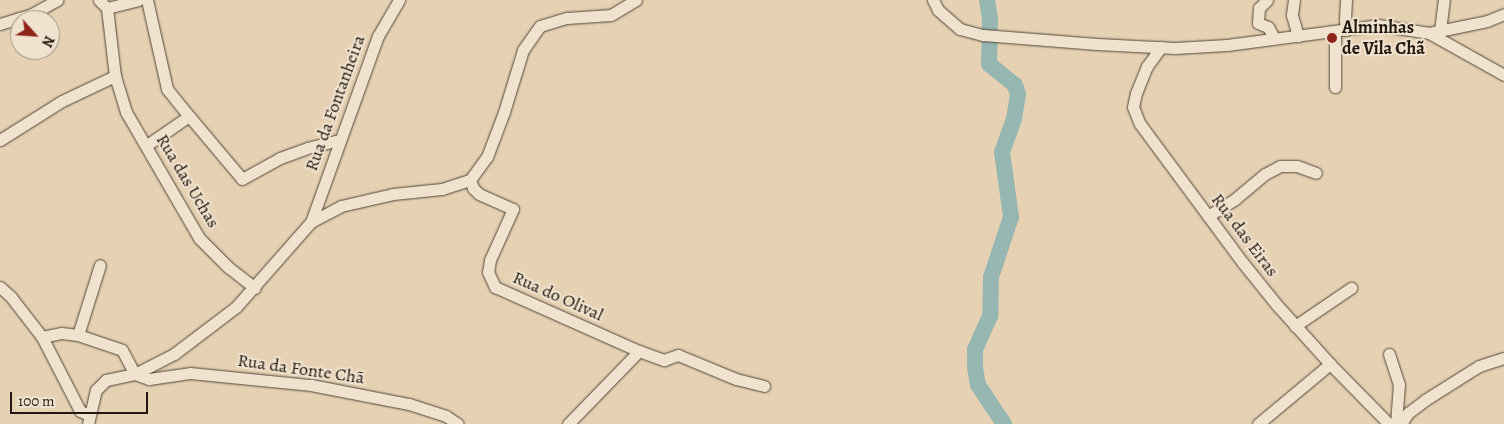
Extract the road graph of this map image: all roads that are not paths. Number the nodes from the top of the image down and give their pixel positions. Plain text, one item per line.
1 (57, 0) edge
2 (138, 0) edge
3 (148, 0) edge
4 (399, 0) edge
5 (636, 0) edge
6 (932, 0) edge
7 (1267, 0) edge
8 (1294, 0) edge
9 (1346, 0) edge
10 (1444, 0) edge
11 (103, 4) edge
12 (1504, 14) edge
13 (0, 24) edge
14 (1346, 30) junction
15 (1335, 32) junction
16 (1435, 32) junction
17 (1298, 36) junction
18 (1274, 38) junction
19 (1161, 47) junction
20 (1504, 75) edge
21 (115, 76) junction
22 (1335, 87) dead end
23 (189, 116) junction
24 (0, 140) edge
25 (339, 140) junction
26 (147, 145) junction
27 (1316, 173) dead end
28 (470, 180) junction
29 (1208, 216) junction
30 (311, 222) junction
31 (100, 265) dead end
32 (0, 287) edge
33 (255, 288) junction
34 (1351, 288) dead end
35 (1295, 326) junction
36 (78, 335) junction
37 (42, 337) junction
38 (639, 351) junction
39 (1389, 354) dead end
40 (1504, 358) edge
41 (1330, 364) junction
42 (135, 374) junction
43 (764, 386) dead end
44 (89, 419) edge
45 (458, 424) edge
46 (568, 424) edge
47 (1258, 424) edge
48 (1389, 424) edge
49 (1396, 424) edge
50 (1401, 424) edge

1 - 13 street
2 - 11 street
3 - 23 street
4 - 25 street, Rua da Fontanheira
5 - 28 street
6 - 19 street
7 - 18 street
8 - 17 street
9 - 14 street
10 - 16 street
11 - 21 street, Rua das Uchas
12 - 16 street
14 - 15 street
14 - 16 street
15 - 17 street
15 - 22 street
16 - 20 street
17 - 18 street
18 - 19 street
19 - 29 street, Rua das Eiras
21 - 24 street
21 - 26 street, Rua das Uchas
23 - 25 street
23 - 26 street
25 - 30 street, Rua da Fontanheira
26 - 33 street, Rua das Uchas
27 - 29 street
28 - 30 street
28 - 38 street, Rua do Olival
29 - 35 street, Rua das Eiras
30 - 33 street
31 - 36 street
32 - 37 street
33 - 42 street
34 - 35 street
35 - 41 street, Rua das Eiras
36 - 37 street
36 - 42 street
37 - 44 street
38 - 43 street
38 - 46 street
39 - 49 street
40 - 50 street
41 - 47 street
41 - 48 street, Rua das Eiras
42 - 44 street
42 - 45 street, Rua da Fonte Chã

